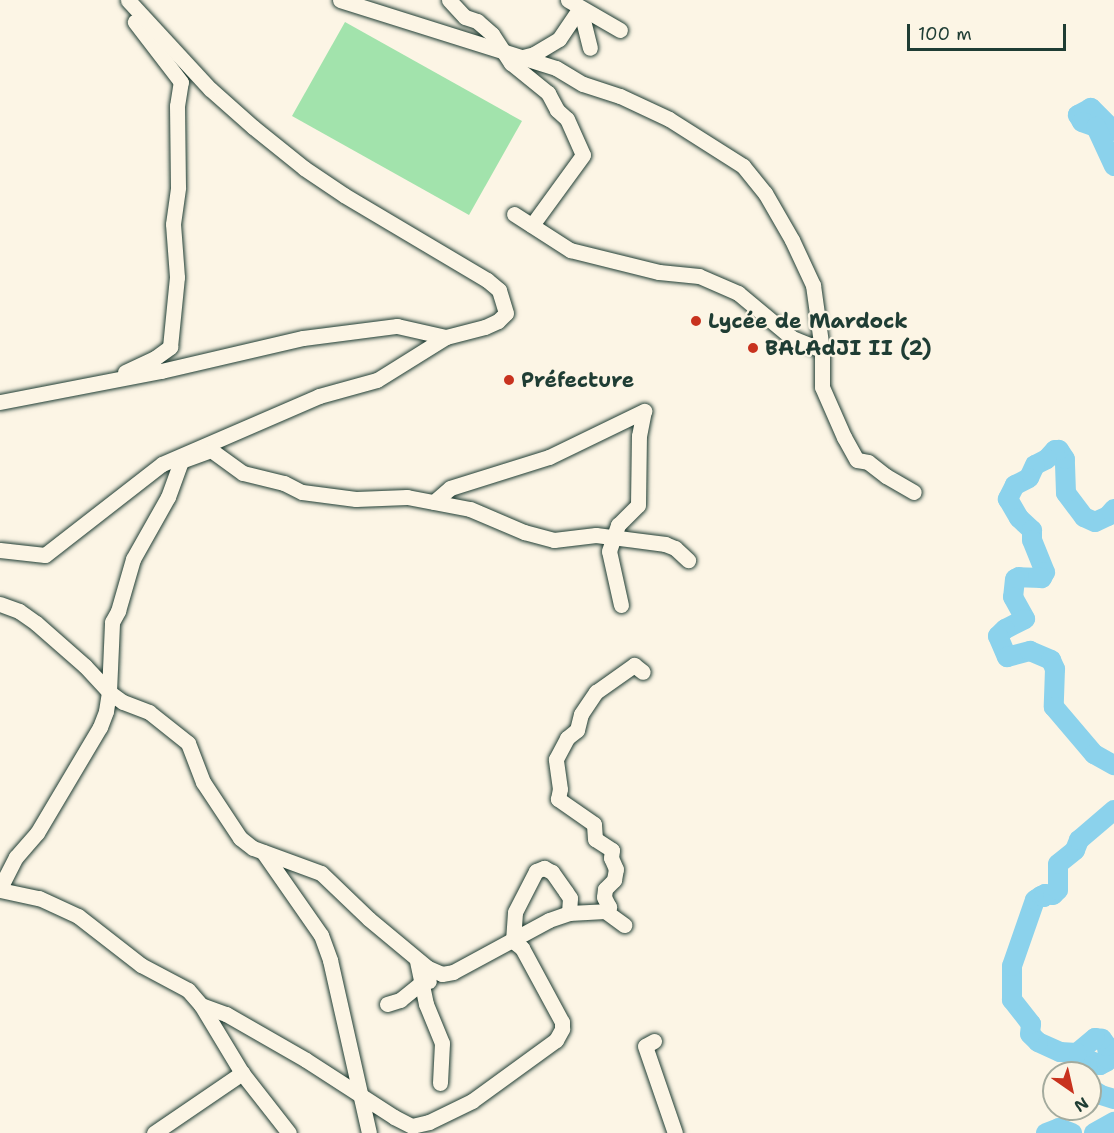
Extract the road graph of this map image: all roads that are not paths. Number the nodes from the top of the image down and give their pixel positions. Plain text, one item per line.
1 (118, 0) edge
2 (128, 0) edge
3 (340, 0) edge
4 (449, 0) edge
5 (574, 4) edge
6 (620, 30) dead end
7 (590, 48) dead end
8 (502, 51) junction
9 (523, 57) junction
10 (514, 214) dead end
11 (532, 225) junction
12 (446, 337) junction
13 (822, 350) junction
14 (103, 382) junction
15 (0, 402) edge
16 (914, 492) dead end
17 (434, 502) junction
18 (613, 538) junction
19 (0, 550) edge
20 (688, 560) dead end
21 (0, 604) edge
22 (621, 605) dead end
23 (643, 672) dead end
24 (109, 692) junction
25 (263, 852) junction
26 (0, 889) edge
27 (605, 911) junction
28 (569, 913) junction
29 (624, 925) dead end
30 (513, 941) junction
31 (417, 961) junction
32 (442, 974) junction
33 (421, 983) junction
34 (387, 1004) dead end
35 (201, 1005) junction
36 (654, 1041) dead end
37 (242, 1073) junction
38 (440, 1083) dead end
39 (361, 1097) junction
40 (154, 1133) edge
41 (289, 1133) edge
42 (369, 1133) edge
43 (675, 1133) edge

1 - 14 street
2 - 12 street
3 - 8 street
4 - 8 street
5 - 6 street
5 - 7 street
5 - 9 street
8 - 9 street
8 - 11 street
9 - 13 street
10 - 11 street
11 - 13 street
12 - 14 street
12 - 19 street
13 - 16 street
14 - 15 street
17 - 18 street
17 - 18 street
17 - 24 street
18 - 20 street
18 - 22 street
21 - 24 street
23 - 27 street
24 - 25 street
24 - 26 street
25 - 31 street
25 - 39 street
26 - 35 street
27 - 28 street
27 - 29 street
28 - 30 street
28 - 30 street
30 - 32 street
30 - 39 street
31 - 32 street
31 - 33 street
32 - 33 street
33 - 34 street
33 - 38 street
35 - 37 street
35 - 39 street
36 - 43 street
37 - 40 street
37 - 41 street
39 - 42 street

